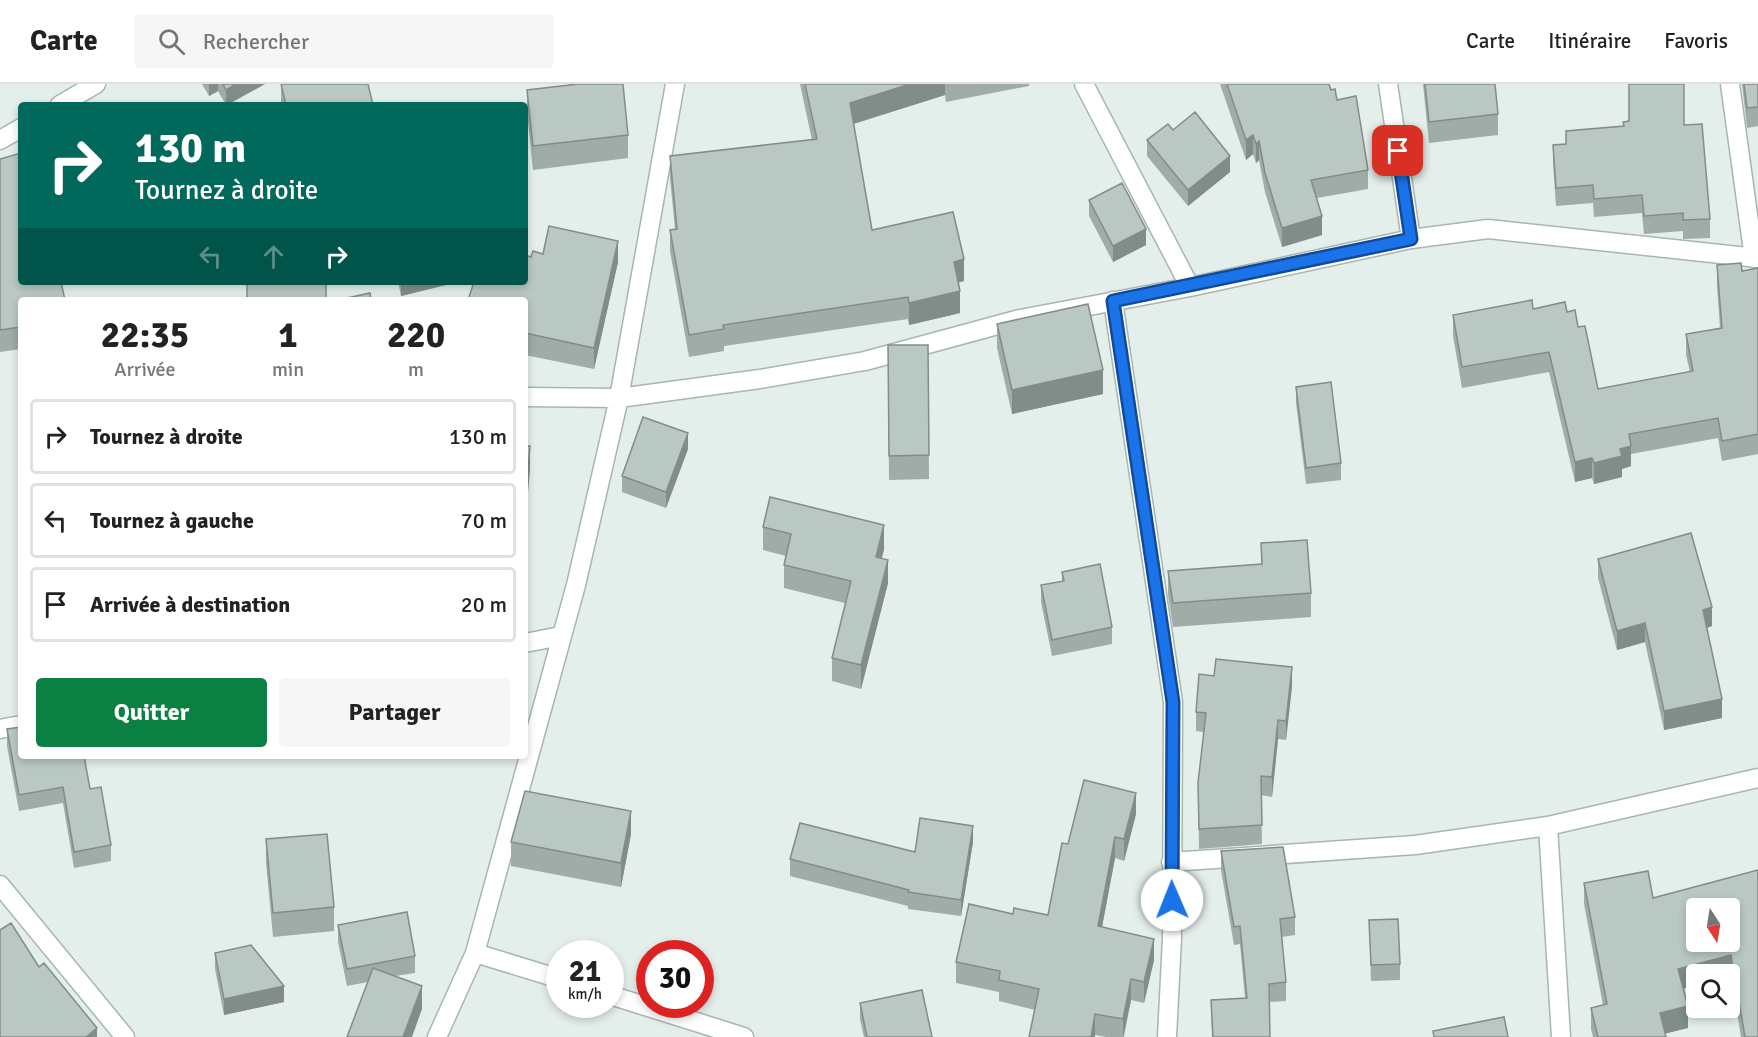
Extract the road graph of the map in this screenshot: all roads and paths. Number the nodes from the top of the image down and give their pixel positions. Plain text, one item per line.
1 (96, 84) edge
2 (675, 84) edge
3 (1084, 84) edge
4 (1388, 84) edge
5 (1730, 84) edge
6 (65, 102) edge
7 (18, 130) edge
8 (0, 140) edge
9 (1411, 239) junction
10 (1756, 258) edge
11 (1190, 287) junction
12 (1113, 301) junction
13 (528, 397) edge
14 (619, 398) junction
15 (561, 636) junction
16 (528, 642) edge
17 (18, 726) edge
18 (0, 729) edge
19 (528, 758) edge
20 (528, 759) edge
21 (1758, 778) edge
22 (1548, 826) junction
23 (1171, 862) junction
24 (0, 885) edge
25 (475, 953) junction
26 (546, 976) edge
27 (624, 999) edge
28 (124, 1037) edge
29 (437, 1037) edge
30 (744, 1037) edge
31 (1167, 1037) edge
32 (1561, 1037) edge

1 - 6 street
2 - 14 street
3 - 11 street
4 - 9 street
5 - 10 street
7 - 8 street
9 - 10 street
9 - 11 street
11 - 12 street
12 - 14 street
12 - 23 street
13 - 14 street
14 - 15 street
15 - 16 street
15 - 19 street
17 - 18 street
20 - 25 street
21 - 22 street
22 - 23 street
22 - 32 street
23 - 31 street
24 - 28 street
25 - 26 street
25 - 29 street
27 - 30 street

